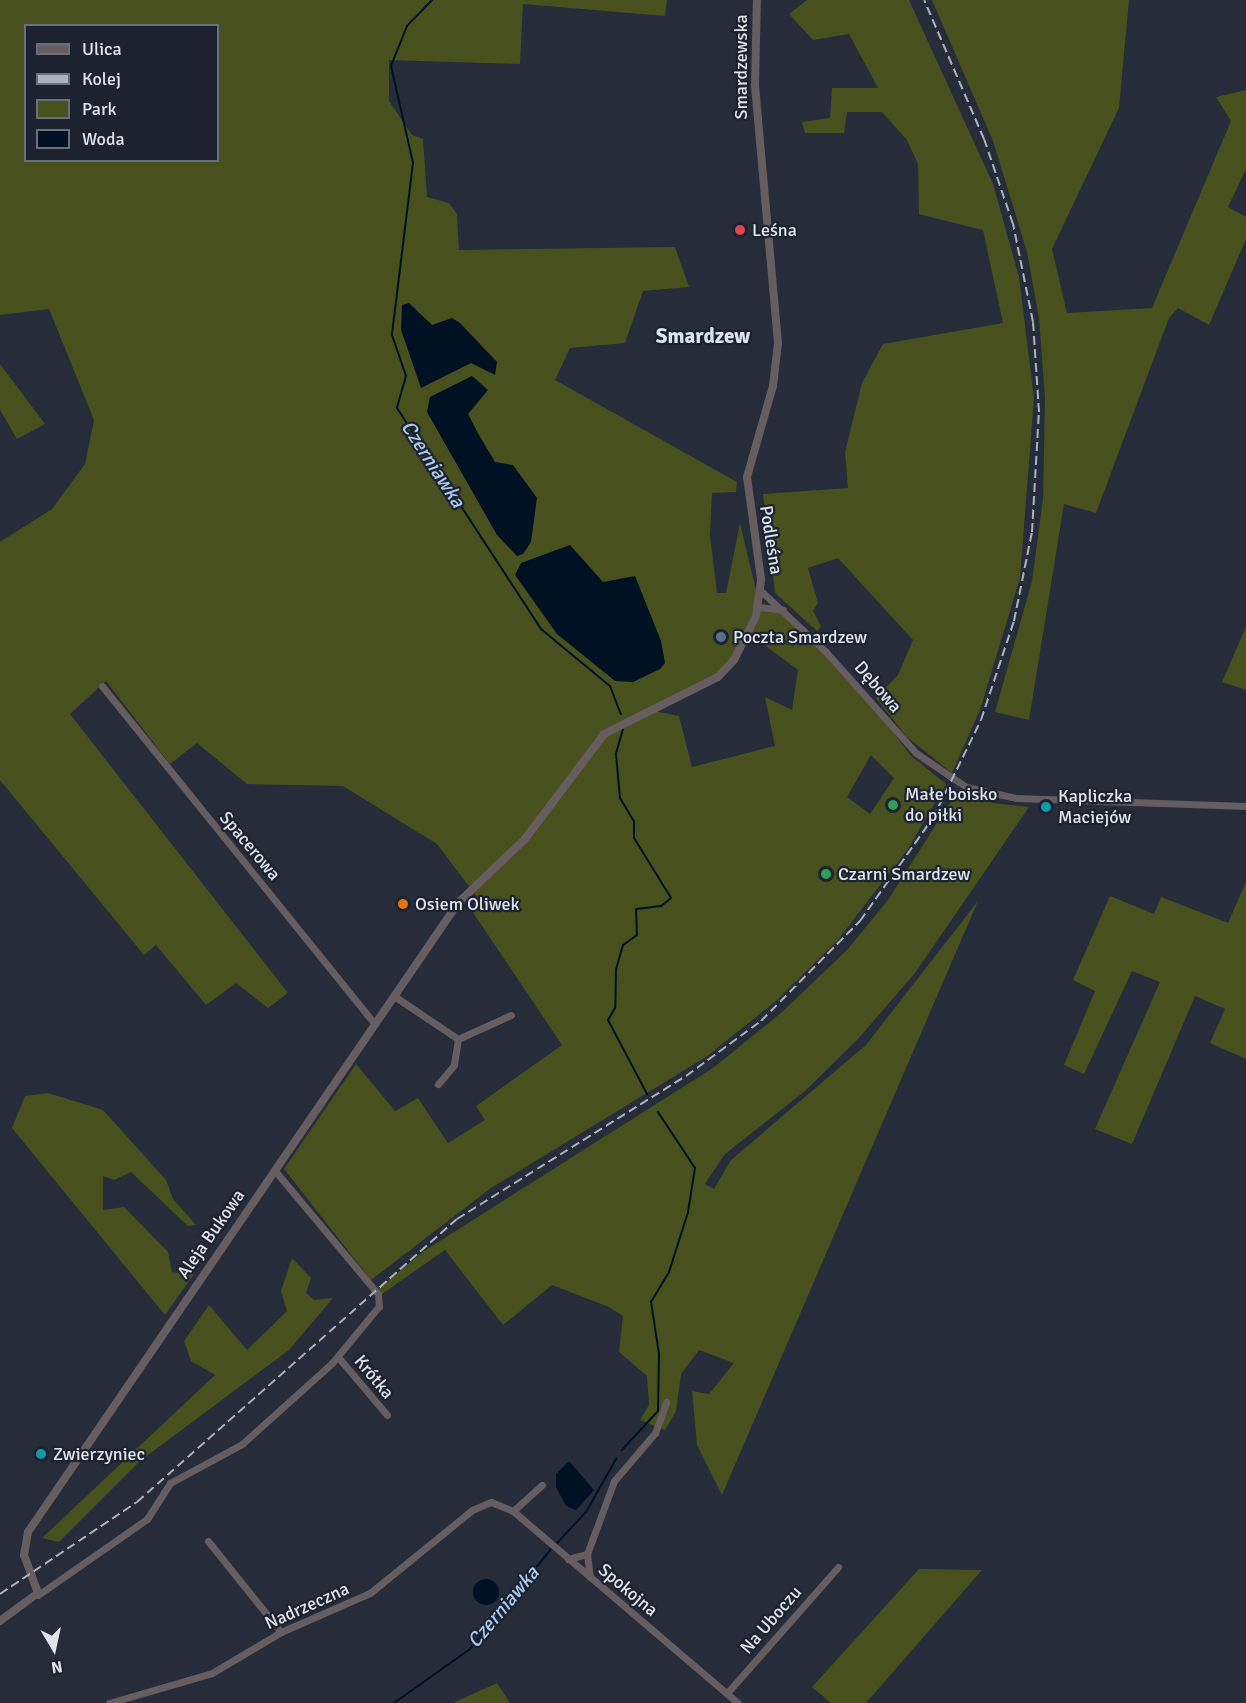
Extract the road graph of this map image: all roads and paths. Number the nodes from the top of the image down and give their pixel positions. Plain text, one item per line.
1 (757, 0) edge
2 (758, 134) joint
3 (761, 591) junction
4 (760, 607) junction
5 (783, 610) junction
6 (102, 686) dead end
7 (1246, 806) edge
8 (491, 867) joint
9 (394, 996) junction
10 (511, 1015) dead end
11 (375, 1024) junction
12 (458, 1039) junction
13 (438, 1084) dead end
14 (276, 1171) junction
15 (338, 1357) junction
16 (666, 1402) dead end
17 (387, 1415) dead end
18 (542, 1485) dead end
19 (498, 1503) joint
20 (513, 1511) junction
21 (208, 1542) dead end
22 (587, 1554) junction
23 (568, 1560) junction
24 (838, 1567) dead end
25 (590, 1577) junction
26 (38, 1595) junction
27 (0, 1621) edge
28 (281, 1632) junction
29 (727, 1693) junction
30 (109, 1703) edge
31 (738, 1703) edge

1 - 2 street, Smardzewska
2 - 3 street, Podleśna
3 - 4 street, Podleśna
3 - 5 street, Dębowa
4 - 5 street
4 - 8 street, Podleśna
5 - 7 street, Dębowa
6 - 11 street, Spacerowa
8 - 9 street, Aleja Bukowa
9 - 11 street, Aleja Bukowa
9 - 12 street
10 - 12 street
11 - 14 street, Aleja Bukowa
12 - 13 street
14 - 15 street
14 - 26 street, Aleja Bukowa
15 - 17 street, Krótka
15 - 26 street
16 - 22 street
18 - 20 street
19 - 20 street, Spokojna
19 - 28 street, Nadrzeczna
20 - 23 street, Spokojna
21 - 28 street
22 - 23 street
22 - 25 street
23 - 25 street, Spokojna
24 - 29 street, Na Uboczu
25 - 29 street, Spokojna
26 - 27 street
28 - 30 street, Nadrzeczna
29 - 31 street, Spokojna

